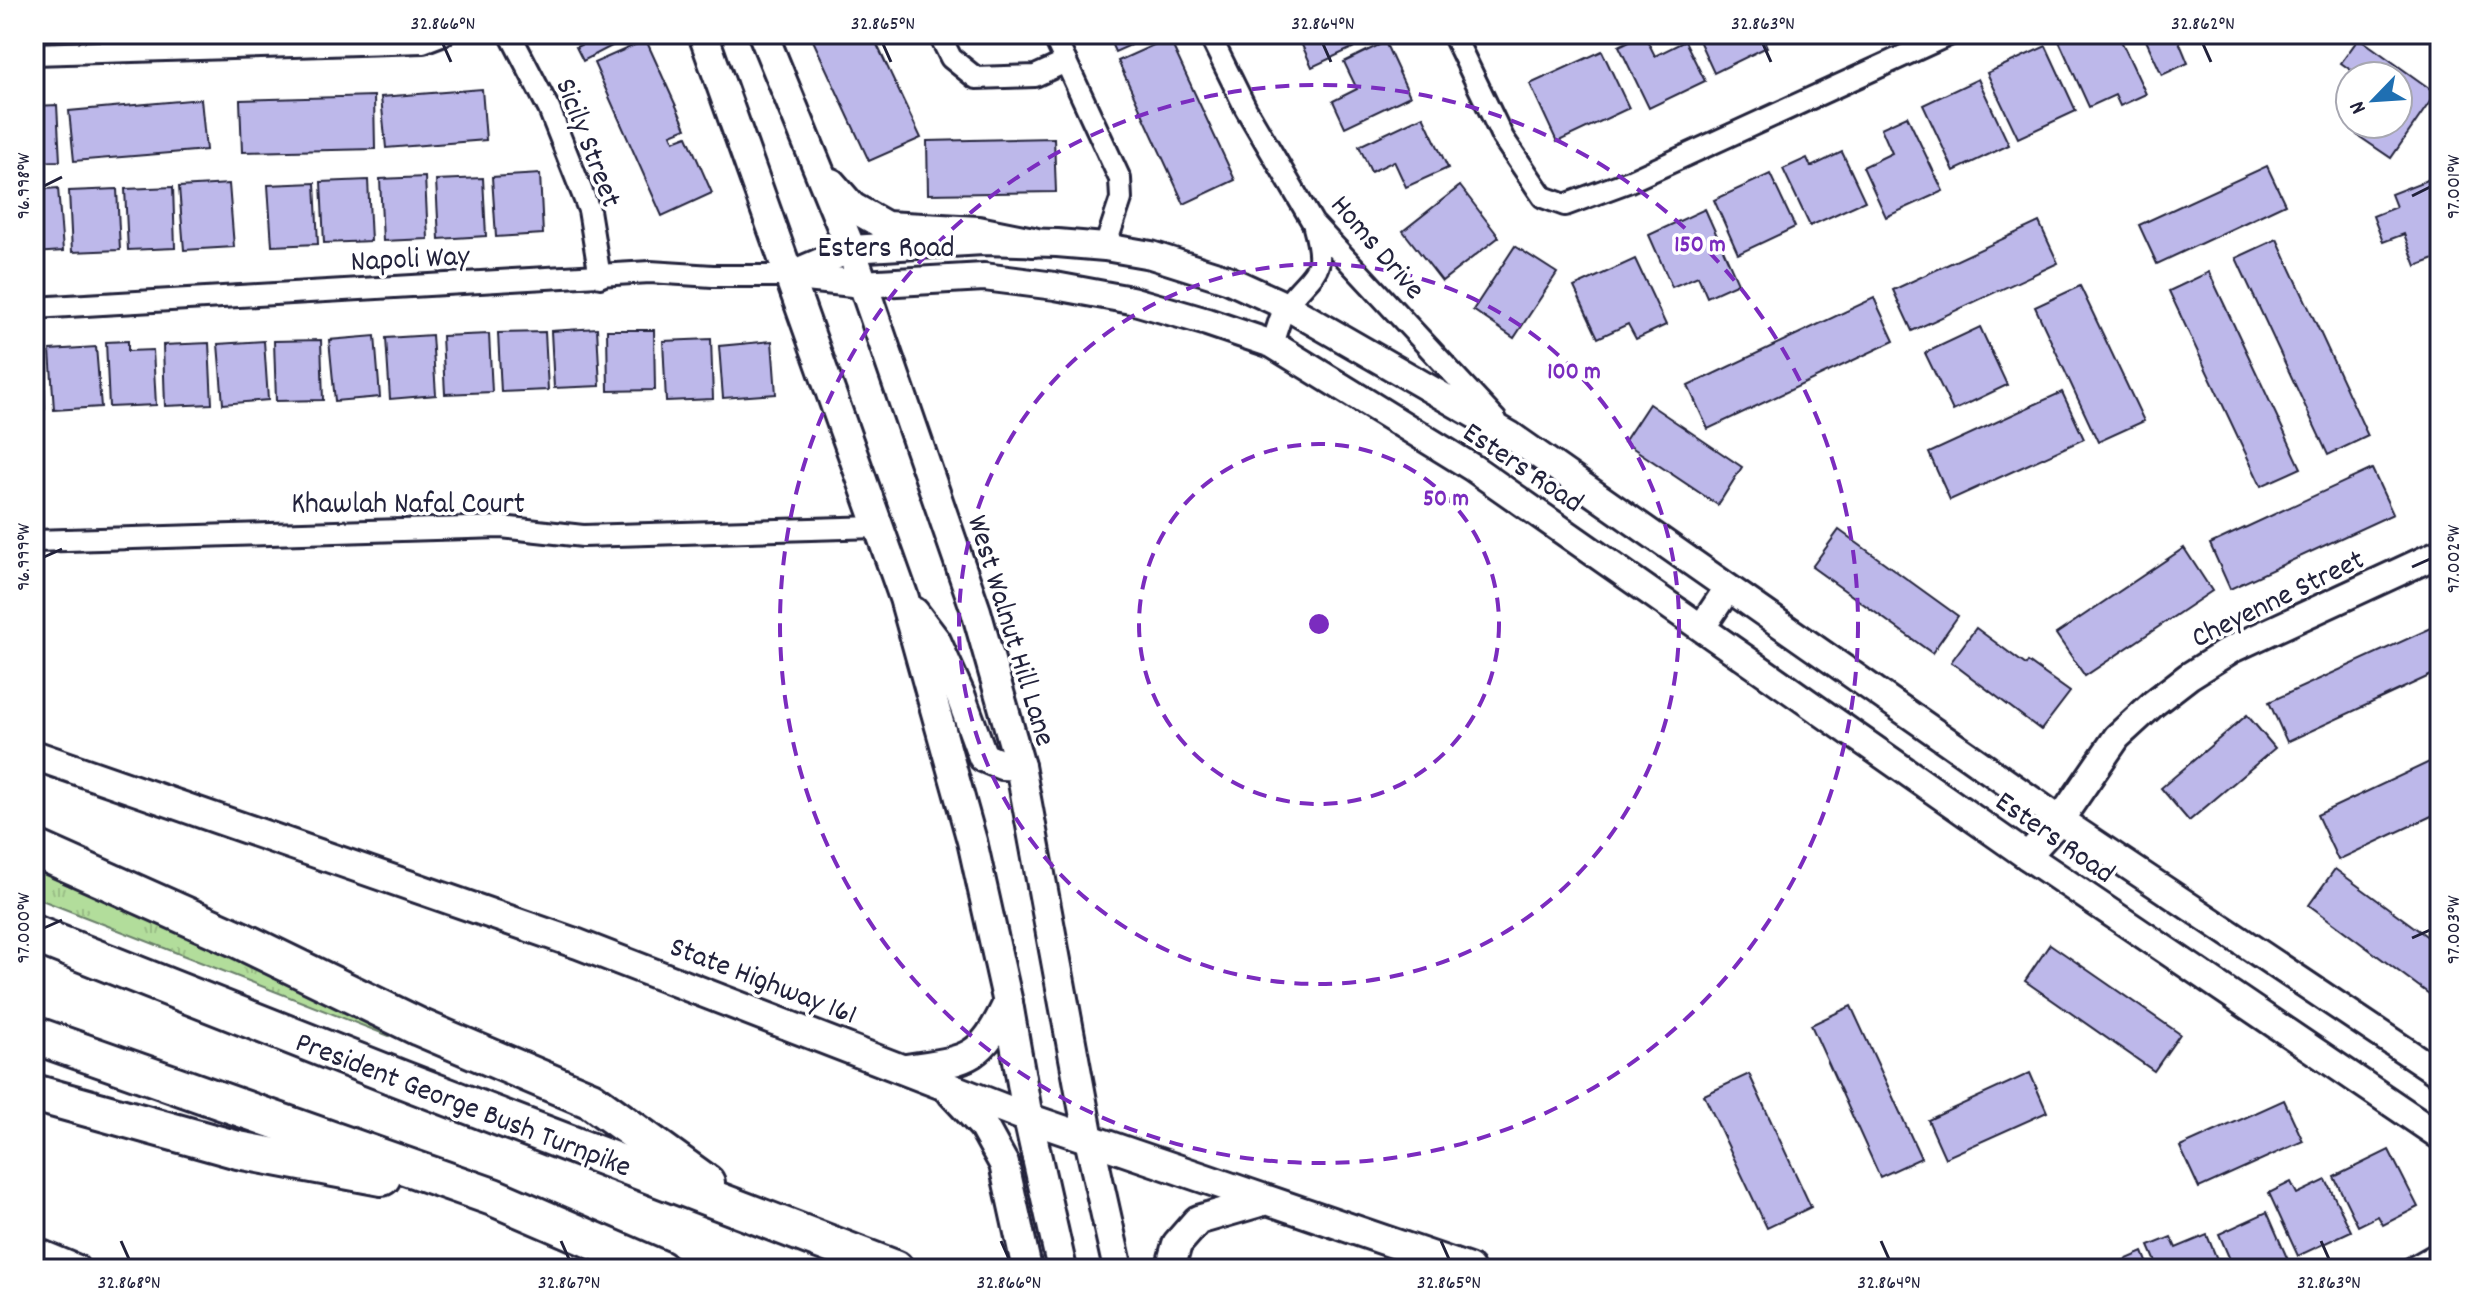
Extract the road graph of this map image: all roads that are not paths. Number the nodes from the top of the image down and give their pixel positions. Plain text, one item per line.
1 (444, 34) edge
2 (510, 34) edge
3 (703, 34) edge
4 (763, 34) edge
5 (939, 34) edge
6 (1053, 34) edge
7 (1209, 34) edge
8 (1453, 34) edge
9 (1951, 34) edge
10 (217, 41) edge
11 (123, 43) edge
12 (34, 54) edge
13 (1066, 62) junction
14 (819, 170) junction
15 (1313, 223) junction
16 (1033, 242) junction
17 (1105, 247) junction
18 (851, 249) junction
19 (788, 276) junction
20 (600, 277) junction
21 (862, 284) junction
22 (1286, 306) junction
23 (34, 308) edge
24 (1272, 344) junction
25 (1510, 435) junction
26 (877, 527) junction
27 (34, 541) edge
28 (2440, 553) edge
29 (1728, 588) junction
30 (904, 598) junction
31 (1702, 627) junction
32 (34, 755) edge
33 (1020, 766) junction
34 (2060, 820) junction
35 (34, 848) edge
36 (2027, 856) junction
37 (34, 934) edge
38 (1008, 1003) junction
39 (34, 1035) edge
40 (904, 1070) junction
41 (2440, 1074) edge
42 (946, 1086) junction
43 (34, 1093) edge
44 (1028, 1118) junction
45 (2440, 1136) edge
46 (1089, 1139) junction
47 (493, 1197) junction
48 (1263, 1201) junction
49 (746, 1212) junction
50 (34, 1252) edge
51 (2440, 1252) edge
52 (1116, 1262) edge
53 (75, 1269) edge
54 (660, 1269) edge
55 (895, 1269) edge
56 (1027, 1269) edge
57 (1062, 1269) edge
58 (1170, 1269) edge
59 (1469, 1269) edge
60 (2410, 1269) edge

1 - 10 street
2 - 20 street, Sicily Street
3 - 19 main road
4 - 14 main road, West Walnut Hill Lane
5 - 13 street
6 - 13 street
7 - 15 street, Homs Drive
8 - 9 street
10 - 11 street
11 - 12 street
13 - 17 street
14 - 16 main road
14 - 18 main road, West Walnut Hill Lane
15 - 22 street
15 - 25 street, Homs Drive
16 - 17 street, Esters Road
16 - 18 street, Esters Road
17 - 22 street, Esters Road
18 - 19 street, Esters Road
18 - 21 main road, West Walnut Hill Lane
19 - 20 street, Napoli Way
19 - 21 street, Esters Road
19 - 26 main road
20 - 23 street, Napoli Way
21 - 24 street, Esters Road
21 - 33 main road, West Walnut Hill Lane
22 - 24 street
22 - 25 street, Esters Road
24 - 31 street, Esters Road
25 - 29 street, Esters Road
26 - 27 street, Khawlah Nafal Court
26 - 30 main road
28 - 34 street, Cheyenne Street
29 - 31 street
29 - 34 street, Esters Road
30 - 33 main road
30 - 38 main road
31 - 36 street, Esters Road
32 - 40 main road, State Highway 161
33 - 46 main road, West Walnut Hill Lane
34 - 36 street, Cheyenne Street
34 - 41 street, Esters Road
35 - 49 highway
36 - 45 street, Esters Road
37 - 49 highway, President George Bush Turnpike
38 - 40 main road
38 - 44 main road
39 - 47 highway
40 - 42 main road, State Highway 161
42 - 44 main road, State Highway 161
42 - 56 main road
43 - 47 highway
44 - 46 main road, State Highway 161
44 - 57 main road
46 - 48 main road, State Highway 161
46 - 52 main road, West Walnut Hill Lane
47 - 54 highway
48 - 58 main road
48 - 59 main road, State Highway 161
49 - 55 highway, President George Bush Turnpike
50 - 53 main road
51 - 60 street

